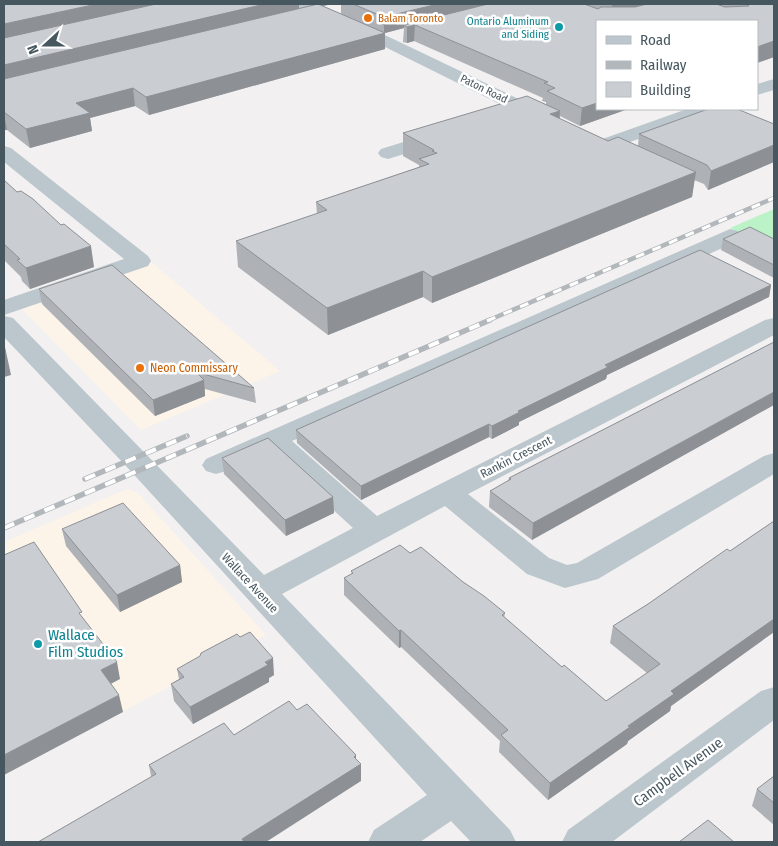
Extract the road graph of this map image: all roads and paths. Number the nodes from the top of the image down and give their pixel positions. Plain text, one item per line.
1 (349, 6) dead end
2 (297, 12) edge
3 (321, 13) junction
4 (406, 34) edge
5 (383, 40) junction
6 (526, 110) junction
7 (701, 110) edge
8 (499, 118) edge
9 (560, 126) edge
10 (453, 133) edge
11 (4, 152) edge
12 (388, 153) dead end
13 (627, 158) edge
14 (730, 236) edge
15 (698, 250) junction
16 (724, 263) edge
17 (4, 308) edge
18 (4, 323) edge
19 (774, 325) edge
20 (274, 440) junction
21 (774, 462) edge
22 (216, 465) dead end
23 (447, 492) junction
24 (374, 530) junction
25 (259, 592) junction
26 (774, 701) edge
27 (453, 799) junction
28 (388, 842) edge
29 (496, 842) edge
30 (582, 842) edge

1 - 3 street
2 - 3 street
3 - 5 street, Paton Road
4 - 5 street
5 - 6 street, Paton Road
6 - 8 street
6 - 9 street, Paton Road
7 - 13 street
10 - 12 street
11 - 17 street
14 - 15 street
15 - 16 street
15 - 20 street
18 - 25 street, Wallace Avenue
19 - 23 street, Rankin Crescent
20 - 22 street
20 - 24 street
21 - 23 street
23 - 24 street, Rankin Crescent
24 - 25 street, Rankin Crescent
25 - 27 street, Wallace Avenue
26 - 30 street, Campbell Avenue
27 - 28 street
27 - 29 street, Wallace Avenue

